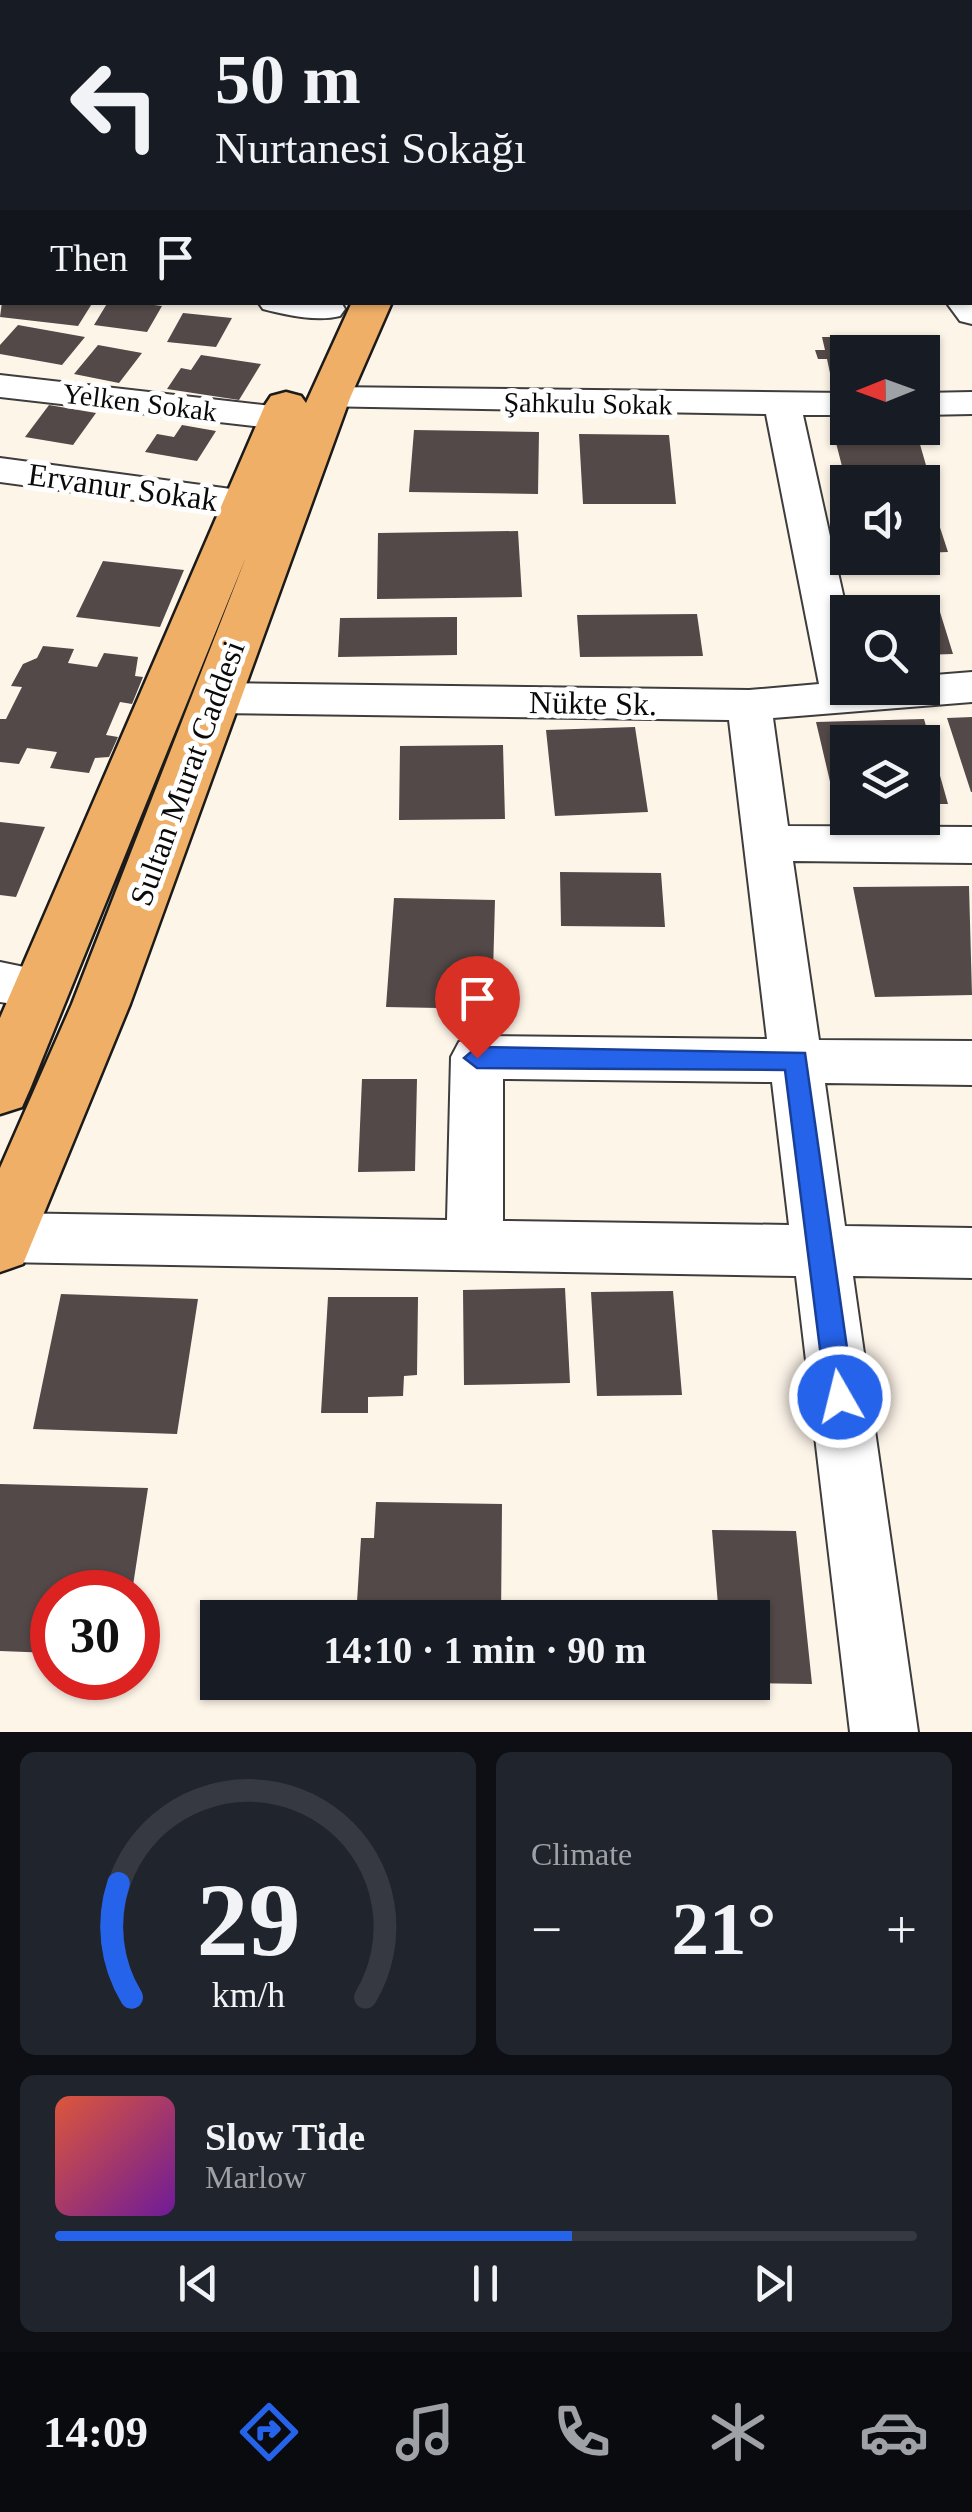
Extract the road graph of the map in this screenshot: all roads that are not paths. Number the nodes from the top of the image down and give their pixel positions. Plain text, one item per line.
1 (371, 305) edge
2 (330, 306) edge
3 (0, 386) edge
4 (328, 398) junction
5 (972, 403) edge
6 (830, 404) edge
7 (940, 404) edge
8 (783, 405) junction
9 (281, 418) junction
10 (0, 470) edge
11 (246, 503) junction
12 (830, 634) edge
13 (972, 687) edge
14 (940, 689) edge
15 (214, 698) junction
16 (830, 698) edge
17 (749, 705) junction
18 (767, 843) junction
19 (972, 845) edge
20 (23, 986) edge
21 (796, 1060) junction
22 (972, 1063) edge
23 (0, 1090) edge
24 (1, 1241) edge
25 (475, 1247) junction
26 (820, 1248) junction
27 (972, 1253) edge
28 (884, 1732) edge

1 - 4 main road, Sultan Murat Caddesi
2 - 9 main road, Sultan Murat Caddesi
3 - 9 street, Yelken Sokak
4 - 8 street, Şahkulu Sokak
4 - 15 main road, Sultan Murat Caddesi
5 - 7 street
6 - 8 street, Şahkulu Sokak
8 - 12 street
9 - 11 main road, Sultan Murat Caddesi
10 - 11 street, Ervanur Sokak
11 - 20 main road, Sultan Murat Caddesi
13 - 14 street, Nükte Sk.
15 - 17 street, Nükte Sk.
15 - 24 main road, Sultan Murat Caddesi
16 - 17 street, Nükte Sk.
17 - 18 street
18 - 19 street
18 - 21 street
20 - 23 main road, Sultan Murat Caddesi
21 - 22 street
21 - 25 street
21 - 26 street
24 - 25 street
25 - 26 street
26 - 27 street
26 - 28 street

